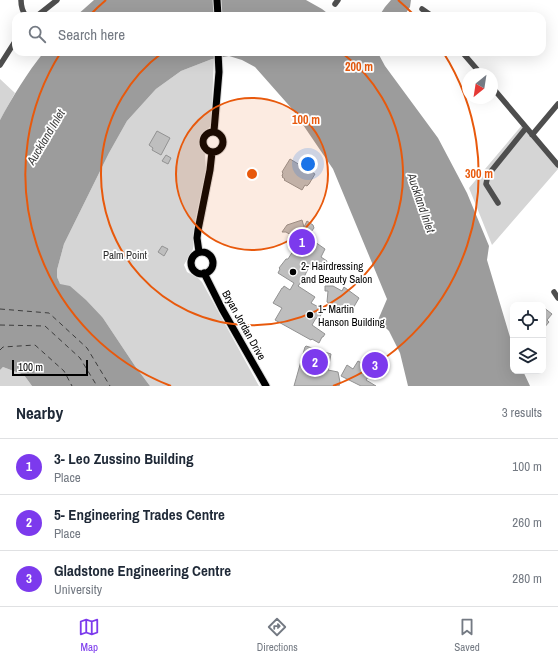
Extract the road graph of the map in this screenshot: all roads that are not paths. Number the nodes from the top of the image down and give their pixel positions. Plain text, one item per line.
1 (21, 0) edge
2 (57, 0) edge
3 (218, 0) edge
4 (422, 9) dead end
5 (23, 12) edge
6 (42, 12) edge
7 (218, 12) edge
8 (426, 12) edge
9 (12, 46) edge
10 (218, 56) edge
11 (465, 56) edge
12 (0, 64) edge
13 (476, 68) edge
14 (498, 94) edge
15 (558, 104) edge
16 (526, 128) junction
17 (214, 131) junction
18 (532, 135) junction
19 (212, 152) junction
20 (558, 165) edge
21 (498, 203) dead end
22 (199, 252) junction
23 (204, 273) junction
24 (554, 292) dead end
25 (558, 298) edge
26 (266, 386) edge

1 - 5 street
2 - 6 street
3 - 7 main road
4 - 8 street
9 - 12 street
10 - 17 main road
11 - 13 street
14 - 16 street
15 - 18 street
16 - 18 street
16 - 21 street
17 - 19 main road
17 - 19 main road
18 - 20 street
19 - 22 main road
22 - 23 main road
22 - 23 main road
23 - 26 main road, Bryan Jordan Drive
24 - 25 street

